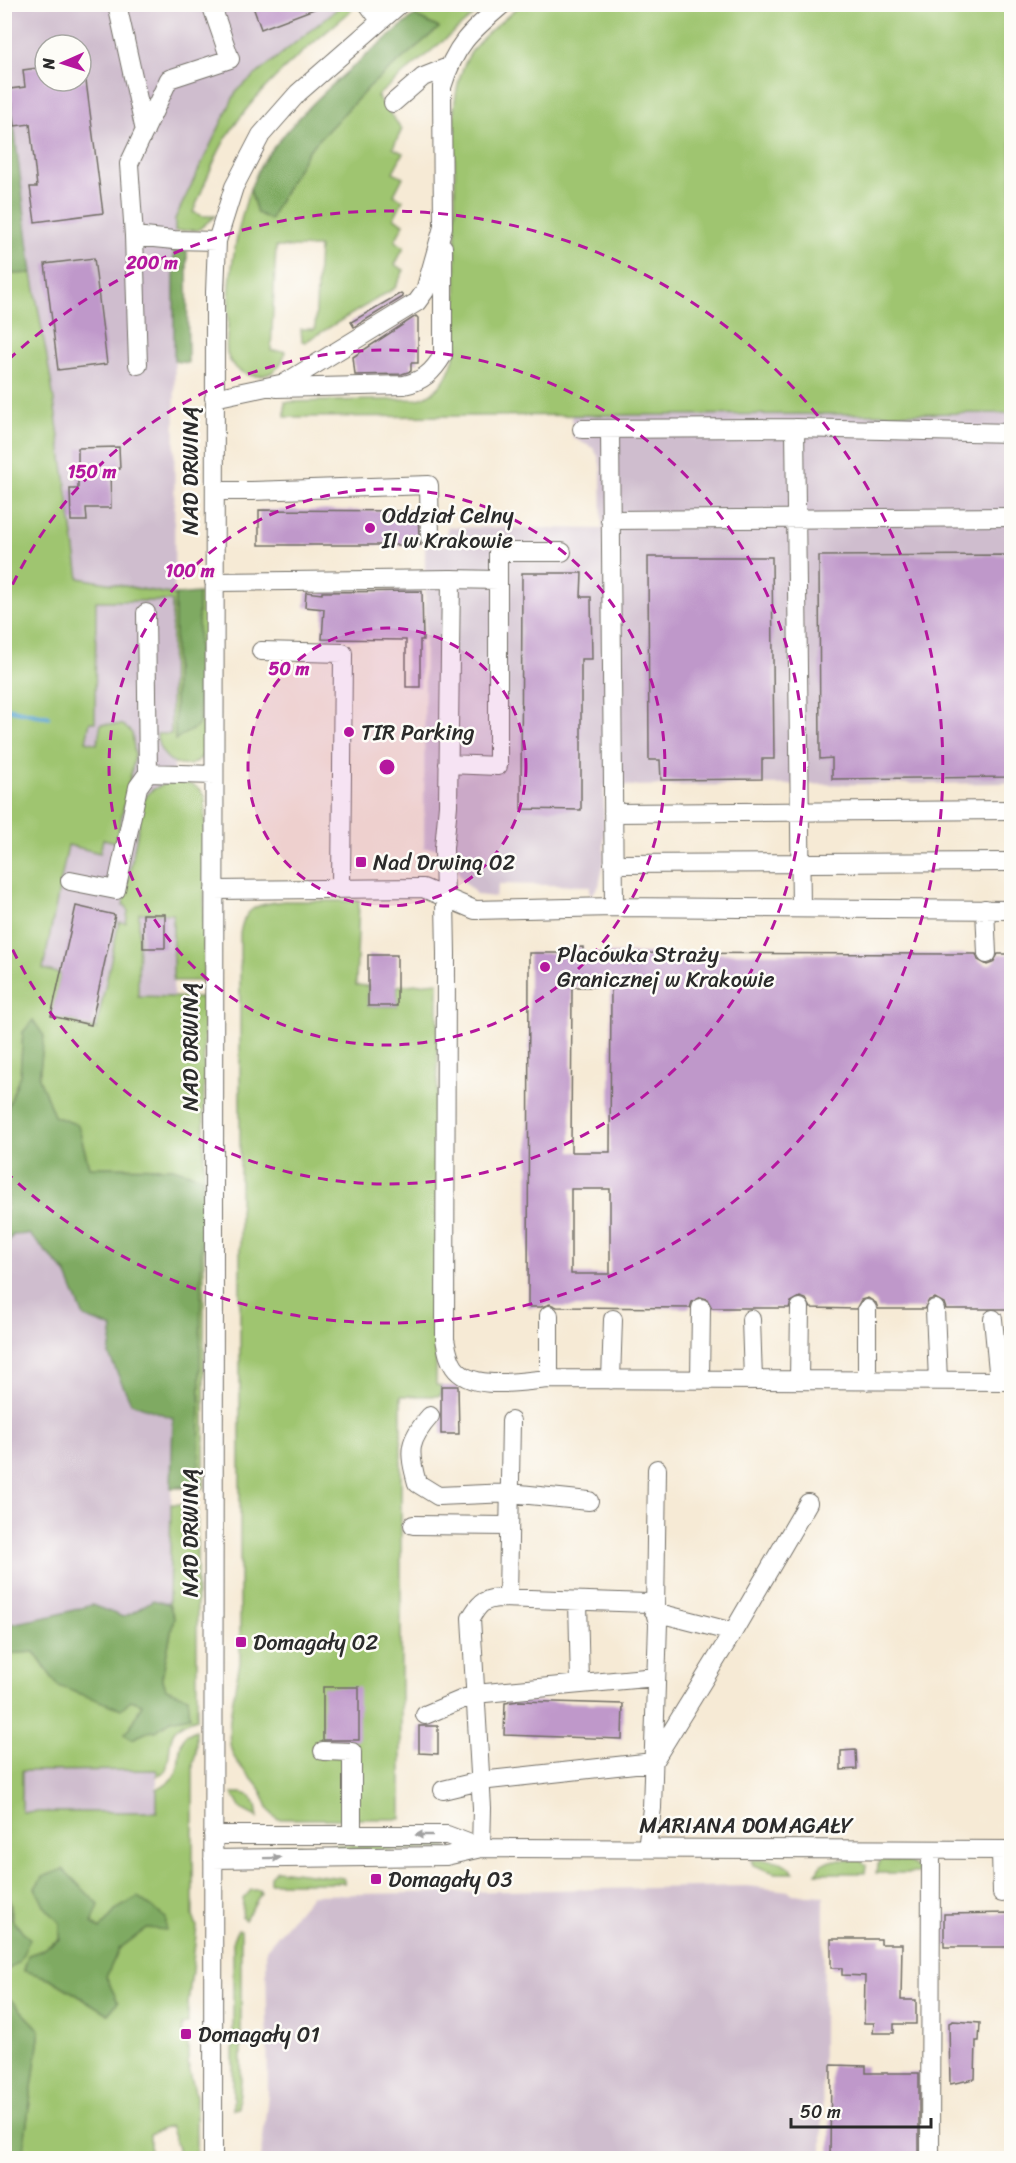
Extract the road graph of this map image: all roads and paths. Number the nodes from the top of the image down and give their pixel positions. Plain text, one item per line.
1 (117, 4) edge
2 (211, 4) edge
3 (368, 4) edge
4 (400, 4) edge
5 (503, 4) edge
6 (380, 20) junction
7 (448, 67) junction
8 (393, 103) dead end
9 (145, 130) junction
10 (443, 227) junction
11 (134, 236) junction
12 (217, 241) junction
13 (138, 364) dead end
14 (258, 388) junction
15 (214, 398) junction
16 (795, 428) junction
17 (582, 429) dead end
18 (610, 429) junction
19 (1011, 433) edge
20 (215, 491) junction
21 (1011, 517) edge
22 (796, 518) junction
23 (610, 520) junction
24 (430, 538) dead end
25 (562, 552) dead end
26 (451, 579) junction
27 (498, 579) junction
28 (214, 582) junction
29 (146, 613) dead end
30 (261, 651) dead end
31 (448, 764) junction
32 (148, 773) junction
33 (214, 775) junction
34 (1011, 810) edge
35 (800, 812) junction
36 (613, 813) junction
37 (1011, 862) edge
38 (800, 863) junction
39 (614, 864) junction
40 (70, 881) dead end
41 (341, 888) junction
42 (214, 890) junction
43 (445, 896) junction
44 (614, 907) junction
45 (801, 908) junction
46 (985, 909) junction
47 (1011, 910) edge
48 (987, 954) dead end
49 (701, 1308) dead end
50 (800, 1308) dead end
51 (867, 1309) dead end
52 (935, 1309) dead end
53 (549, 1315) dead end
54 (613, 1319) dead end
55 (751, 1319) dead end
56 (993, 1319) dead end
57 (549, 1379) junction
58 (611, 1380) junction
59 (700, 1380) junction
60 (753, 1380) junction
61 (799, 1380) junction
62 (867, 1381) junction
63 (938, 1381) junction
64 (1005, 1381) edge
65 (430, 1416) dead end
66 (511, 1421) dead end
67 (657, 1469) dead end
68 (510, 1493) junction
69 (589, 1501) dead end
70 (808, 1503) dead end
71 (413, 1525) dead end
72 (509, 1526) junction
73 (508, 1598) junction
74 (578, 1601) junction
75 (656, 1612) junction
76 (733, 1632) junction
77 (656, 1677) junction
78 (580, 1684) junction
79 (475, 1694) junction
80 (425, 1715) dead end
81 (323, 1751) dead end
82 (653, 1762) junction
83 (480, 1781) junction
84 (443, 1790) dead end
85 (213, 1835) junction
86 (352, 1835) junction
87 (481, 1848) junction
88 (647, 1849) junction
89 (931, 1850) junction
90 (1006, 1850) edge
91 (213, 1859) junction
92 (1002, 1893) dead end
93 (213, 2158) edge
94 (930, 2158) edge

1 - 9 street
2 - 9 street
3 - 6 street
4 - 6 street, NAD DRWINĄ
5 - 7 street
6 - 12 street, NAD DRWINĄ
7 - 8 street
7 - 10 street
9 - 11 street
10 - 14 street
10 - 14 street
11 - 12 street
11 - 13 street
12 - 15 street, NAD DRWINĄ
14 - 15 street
15 - 20 street, NAD DRWINĄ
16 - 18 street
16 - 19 street
16 - 22 street
17 - 18 street
18 - 23 street
20 - 24 street
20 - 28 street, NAD DRWINĄ
21 - 22 street
22 - 23 street
22 - 35 street
23 - 36 street
25 - 27 street
26 - 27 street
26 - 28 street
26 - 31 street
27 - 31 street
28 - 33 street, NAD DRWINĄ
29 - 32 street
30 - 41 street
31 - 43 street
32 - 33 street
32 - 40 street
33 - 42 street, NAD DRWINĄ
34 - 35 street
35 - 36 street
35 - 38 street
36 - 39 street
37 - 38 street
38 - 39 street
38 - 45 street
39 - 44 street
41 - 42 street
41 - 43 street
42 - 85 street, NAD DRWINĄ
43 - 44 street
43 - 57 street
44 - 45 street
45 - 46 street
46 - 47 street
46 - 48 street
49 - 59 street
50 - 61 street
51 - 62 street
52 - 63 street
53 - 57 street
54 - 58 street
55 - 60 street
56 - 64 street
57 - 58 street
58 - 59 street
59 - 60 street
60 - 61 street
61 - 62 street
62 - 63 street
63 - 64 street
65 - 68 street
66 - 68 street
67 - 75 street
68 - 69 street
68 - 72 street
70 - 76 street
71 - 72 street
72 - 73 street
73 - 74 street
73 - 79 street
74 - 75 street
74 - 78 street
75 - 76 street
75 - 77 street
76 - 82 street
77 - 78 street
77 - 82 street
78 - 79 street
79 - 80 street
79 - 83 street
81 - 86 street
82 - 83 street
82 - 88 street
83 - 84 street
83 - 87 street
85 - 86 street, MARIANA DOMAGAŁY
85 - 91 street, NAD DRWINĄ
87 -> 86 street, MARIANA DOMAGAŁY
87 - 88 street, MARIANA DOMAGAŁY
91 -> 87 street, MARIANA DOMAGAŁY
88 - 89 street, MARIANA DOMAGAŁY
89 - 90 street, MARIANA DOMAGAŁY
89 - 94 street
90 - 92 street
91 - 93 street, NAD DRWINĄ

